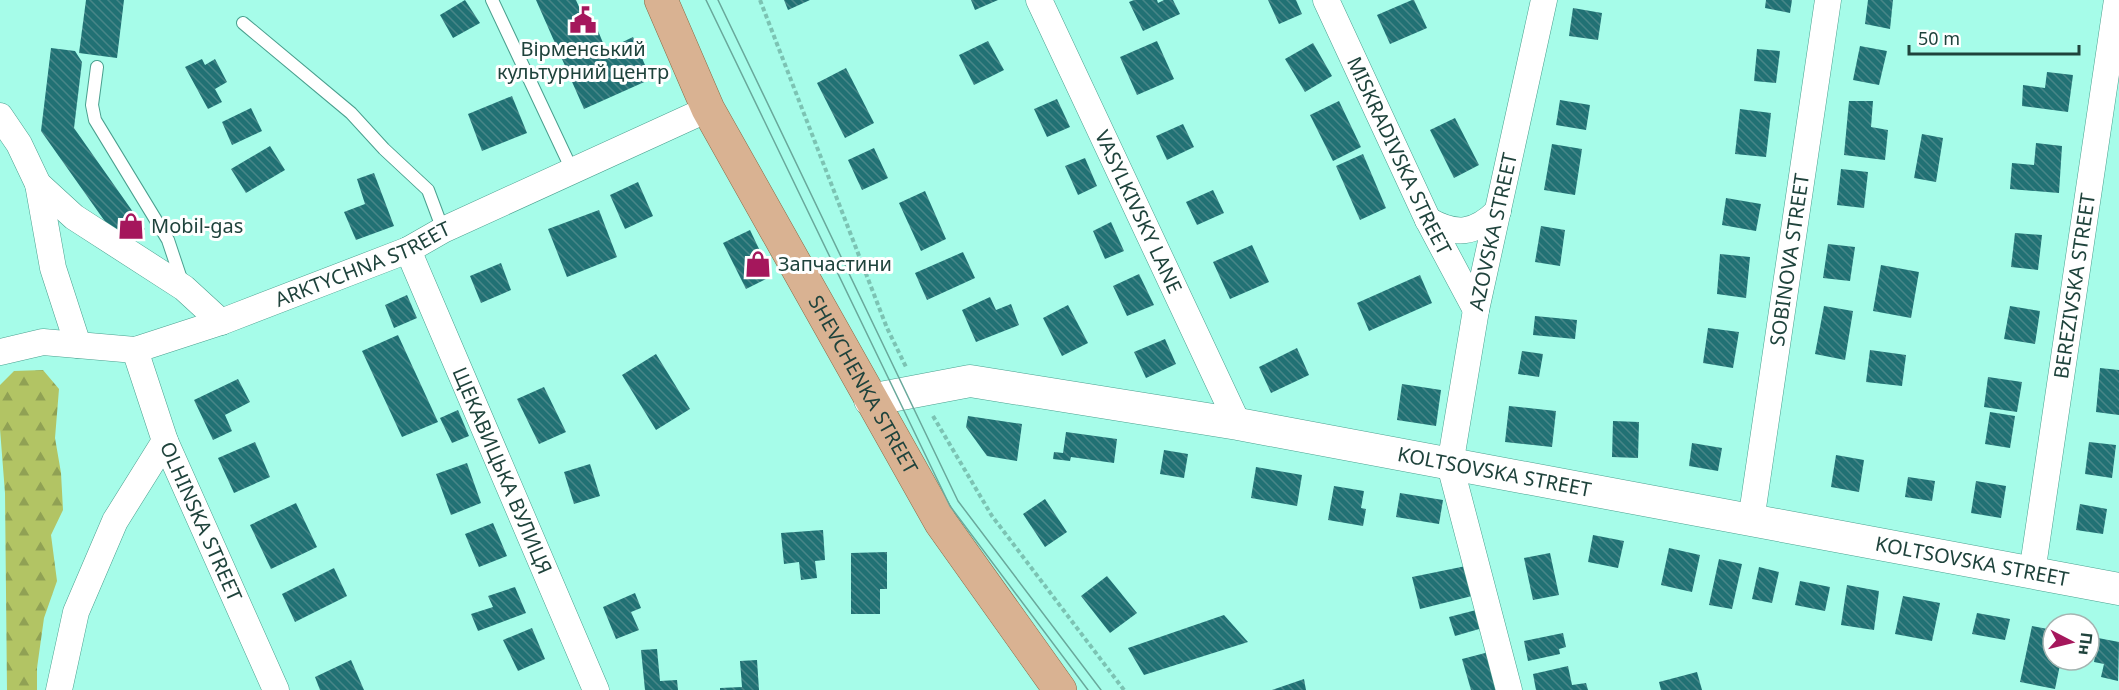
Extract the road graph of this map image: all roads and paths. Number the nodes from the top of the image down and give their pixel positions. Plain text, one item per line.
1 (492, 0) edge
2 (661, 0) edge
3 (760, 0) edge
4 (1039, 0) edge
5 (1326, 0) edge
6 (1544, 0) edge
7 (1828, 0) edge
8 (2117, 0) edge
9 (243, 23) dead end
10 (97, 67) dead end
11 (708, 109) junction
12 (0, 116) edge
13 (572, 170) junction
14 (38, 184) junction
15 (1498, 212) junction
16 (1428, 220) junction
17 (443, 230) junction
18 (408, 250) junction
19 (184, 288) junction
20 (1476, 310) junction
21 (221, 322) junction
22 (78, 345) junction
23 (135, 350) junction
24 (0, 352) edge
25 (918, 391) junction
26 (870, 400) junction
27 (1238, 424) junction
28 (165, 441) junction
29 (1450, 465) junction
30 (1751, 521) junction
31 (2032, 573) junction
32 (2119, 590) edge
33 (1056, 688) edge
34 (59, 690) edge
35 (276, 690) edge
36 (596, 690) edge
37 (1124, 690) edge
38 (1509, 690) edge

1 - 13 lane
2 - 11 main road, SHEVCHENKA STREET
3 - 25 path
4 - 27 street, VASYLKIVSKY LANE
5 - 16 street, MISKRADIVSKA STREET
6 - 15 street, AZOVSKA STREET
7 - 30 street, SOBINOVA STREET
8 - 31 street, BEREZIVSKA STREET
9 - 17 lane
10 - 19 lane
11 - 13 street, ARKTYCHNA STREET
11 - 26 main road, SHEVCHENKA STREET
12 - 14 street
13 - 17 street, ARKTYCHNA STREET
14 - 19 street
14 - 22 street
15 - 16 street
15 - 20 street, AZOVSKA STREET
16 - 20 street, MISKRADIVSKA STREET
17 - 18 street, ARKTYCHNA STREET
18 - 21 street, ARKTYCHNA STREET
18 - 36 street, ЩЕКАВИЦЬКА ВУЛИЦЯ
19 - 21 street
20 - 29 street, AZOVSKA STREET
21 - 23 street, ARKTYCHNA STREET
22 - 23 street, ARKTYCHNA STREET
22 - 24 street, ARKTYCHNA STREET
23 - 28 street, OLHINSKA STREET
25 - 26 street, KOLTSOVSKA STREET
25 - 27 street, KOLTSOVSKA STREET
25 - 37 path
26 - 33 main road, SHEVCHENKA STREET
27 - 29 street, KOLTSOVSKA STREET
28 - 34 street
28 - 35 street, OLHINSKA STREET
29 - 30 street, KOLTSOVSKA STREET
29 - 38 street
30 - 31 street, KOLTSOVSKA STREET
31 - 32 street, KOLTSOVSKA STREET

